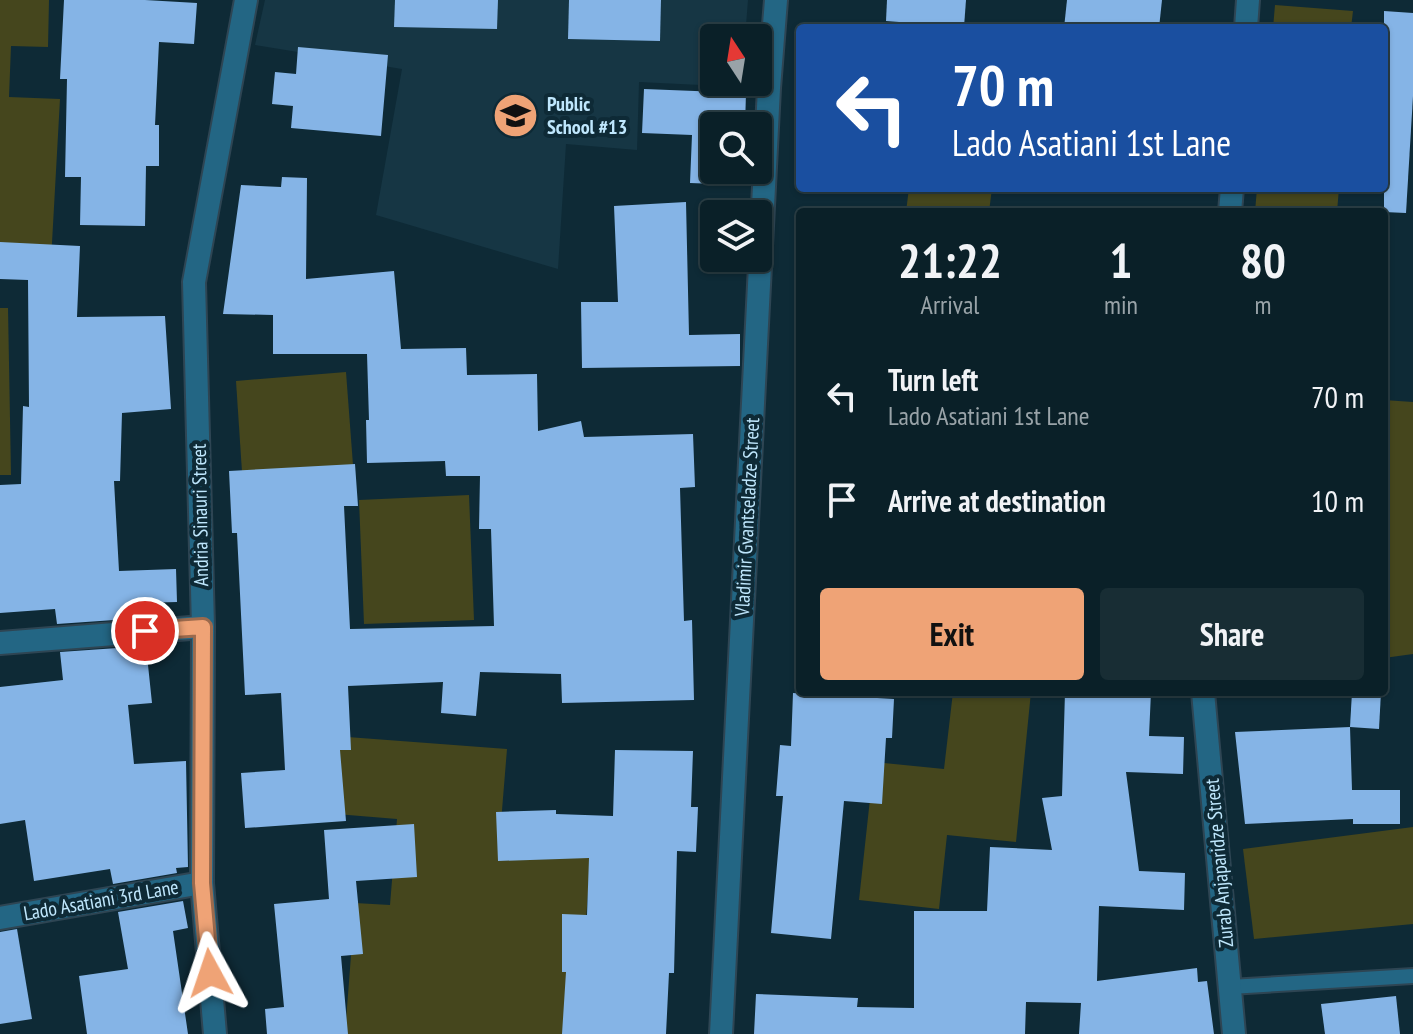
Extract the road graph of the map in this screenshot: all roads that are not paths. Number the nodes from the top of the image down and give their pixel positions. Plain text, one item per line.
1 (246, 0) edge
2 (776, 0) edge
3 (1248, 0) edge
4 (1246, 24) edge
5 (203, 627) junction
6 (0, 643) edge
7 (1203, 696) edge
8 (202, 883) junction
9 (0, 918) edge
10 (1413, 976) edge
11 (1230, 987) junction
12 (215, 1034) edge
13 (721, 1034) edge
14 (1234, 1034) edge

1 - 5 street, Andria Sinauri Street
2 - 13 street, Vladimir Gvantseladze Street
3 - 4 street
5 - 6 street
5 - 8 street, Andria Sinauri Street
7 - 11 street, Zurab Anjaparidze Street
8 - 9 street, Lado Asatiani 3rd Lane
8 - 12 street, Andria Sinauri Street
10 - 11 lane
11 - 14 street, Zurab Anjaparidze Street

